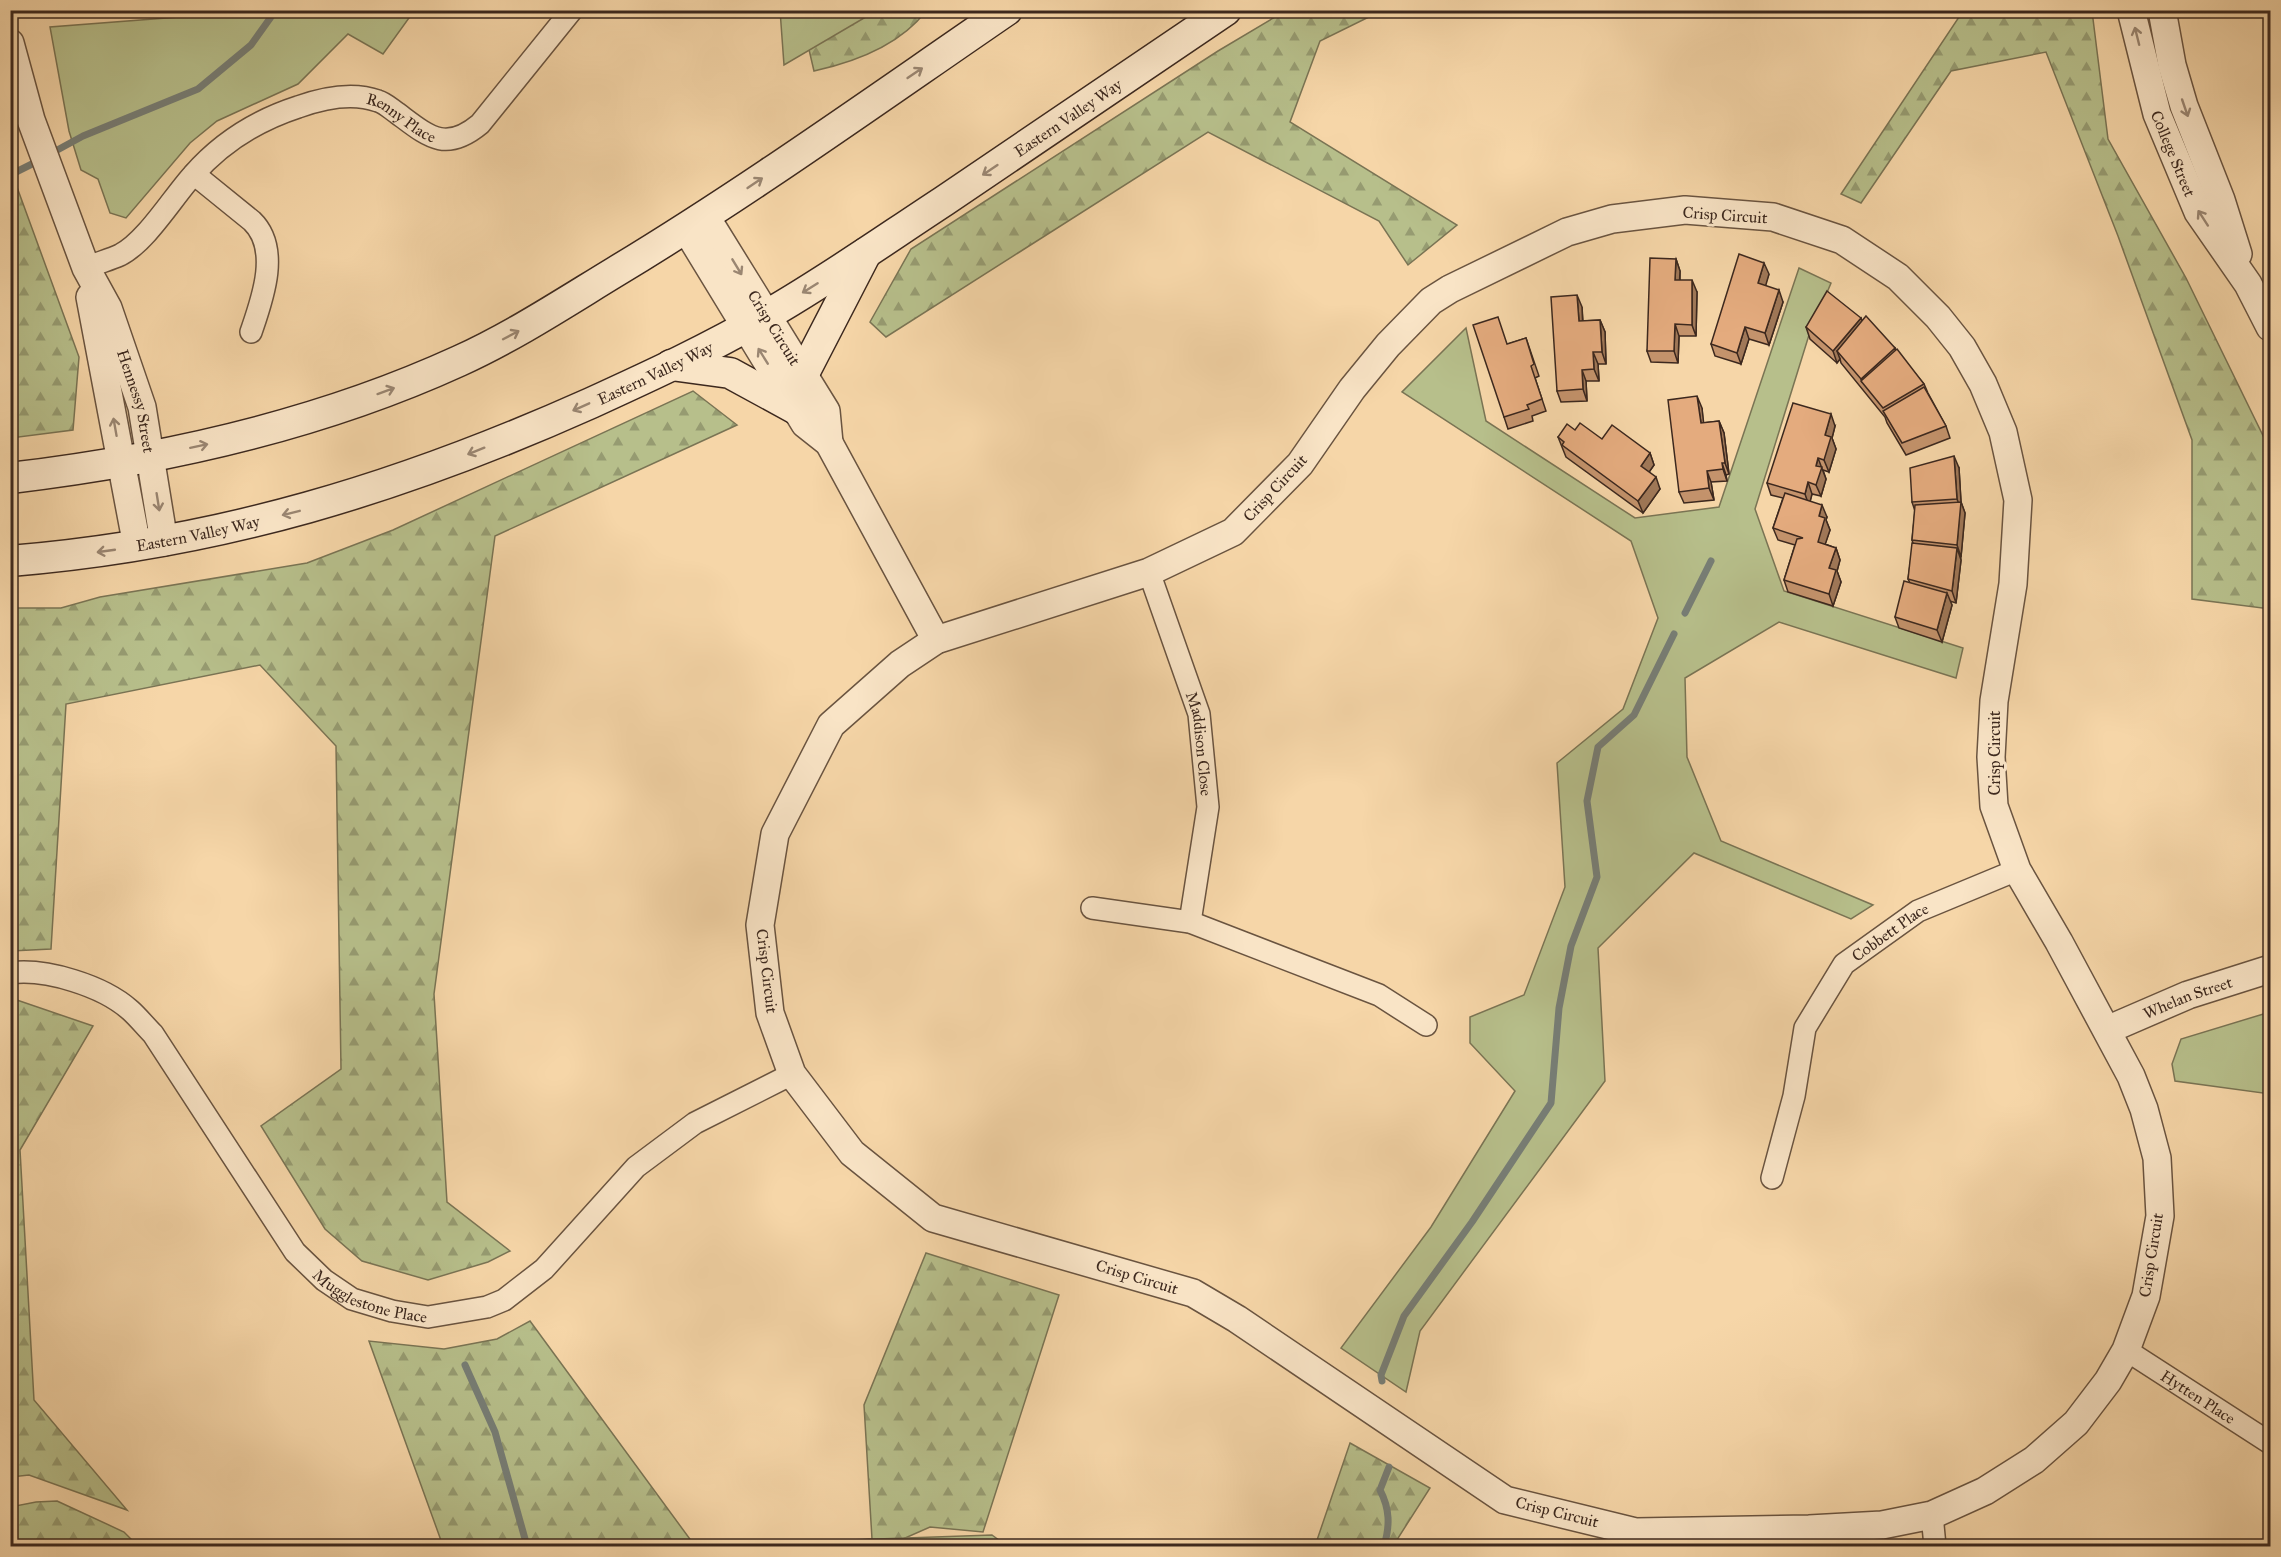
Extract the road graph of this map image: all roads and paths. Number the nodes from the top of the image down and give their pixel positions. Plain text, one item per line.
1 (572, 10) edge
2 (1007, 10) edge
3 (1226, 10) edge
4 (2131, 10) edge
5 (2162, 10) edge
6 (10, 43) edge
7 (194, 174) junction
8 (696, 223) junction
9 (866, 253) junction
10 (86, 268) junction
11 (2248, 284) junction
12 (756, 321) junction
13 (2271, 327) edge
14 (251, 332) dead end
15 (671, 365) junction
16 (803, 375) junction
17 (796, 409) junction
18 (828, 443) junction
19 (151, 456) junction
20 (121, 462) junction
21 (10, 478) edge
22 (151, 544) junction
23 (10, 561) edge
24 (1149, 572) junction
25 (936, 640) junction
26 (2017, 870) junction
27 (1092, 908) dead end
28 (1190, 922) junction
29 (2271, 969) edge
30 (10, 973) edge
31 (1426, 1025) dead end
32 (2107, 1030) junction
33 (792, 1074) junction
34 (1772, 1178) dead end
35 (2126, 1350) junction
36 (2271, 1443) edge
37 (1932, 1515) junction
38 (1935, 1546) edge

1 - 7 street, Renny Place
8 -> 2 main road
3 -> 9 main road, Eastern Valley Way
11 -> 4 street, College Street
5 -> 11 street, College Street
6 - 10 street, Hennessy Street
7 - 10 street, Renny Place
7 - 14 street
8 - 12 street, Crisp Circuit
19 -> 8 main road
9 -> 12 main road, Eastern Valley Way
9 - 16 main road
10 - 19 street, Hennessy Street
20 -> 10 street, Hennessy Street
11 - 13 street, College Street
12 - 15 main road, Eastern Valley Way
12 - 16 street, Crisp Circuit
17 -> 12 street, Crisp Circuit
15 - 17 main road
15 -> 22 main road, Eastern Valley Way
16 - 18 street, Crisp Circuit
17 - 18 street, Crisp Circuit
18 - 25 street, Crisp Circuit
19 - 20 main road
19 -> 22 street, Hennessy Street
20 - 21 main road
20 - 22 street, Hennessy Street
22 -> 23 main road, Eastern Valley Way
24 - 25 street, Crisp Circuit
24 - 26 street, Crisp Circuit
24 - 28 street, Maddison Close
25 - 33 street, Crisp Circuit
26 - 32 street, Crisp Circuit
26 - 34 street, Cobbett Place
27 - 28 street
28 - 31 street
29 - 32 street, Whelan Street
30 - 33 street, Mugglestone Place
32 - 35 street, Crisp Circuit
33 - 37 street, Crisp Circuit
35 - 36 street, Hytten Place
35 - 37 street, Crisp Circuit
37 - 38 street

